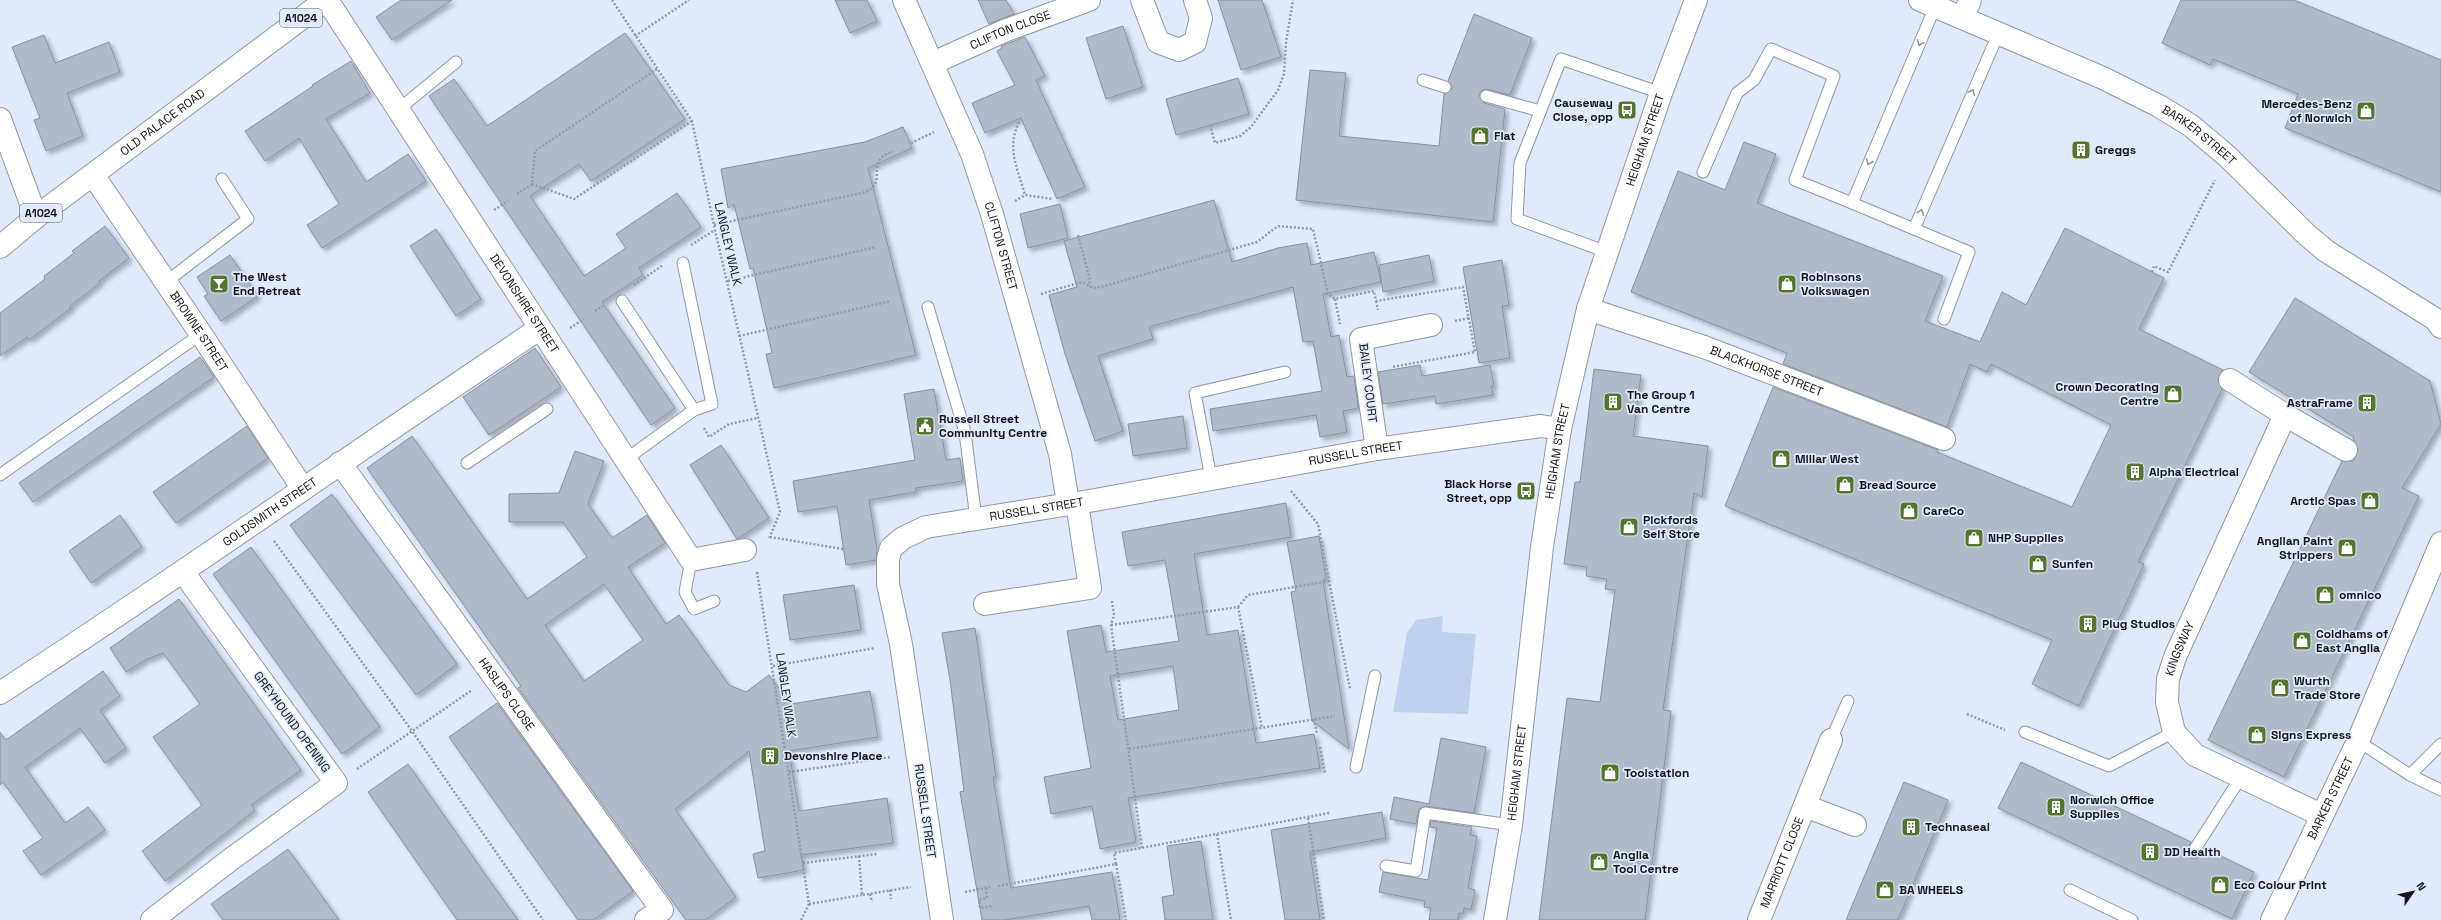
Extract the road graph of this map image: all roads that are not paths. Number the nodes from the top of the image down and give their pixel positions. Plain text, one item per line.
1 (326, 0) edge
2 (904, 0) edge
3 (1089, 0) edge
4 (1142, 0) edge
5 (1195, 0) edge
6 (1696, 0) edge
7 (1927, 3) edge
8 (1966, 9) edge
9 (1999, 32) junction
10 (456, 62) dead end
11 (933, 63) junction
12 (1423, 80) dead end
13 (1445, 87) dead end
14 (1661, 93) junction
15 (1486, 96) dead end
16 (398, 110) junction
17 (1540, 111) junction
18 (0, 119) edge
19 (1703, 172) dead end
20 (93, 175) junction
21 (222, 179) dead end
22 (1852, 203) junction
23 (36, 217) junction
24 (1914, 229) junction
25 (0, 246) edge
26 (1607, 252) junction
27 (683, 263) dead end
28 (166, 282) junction
29 (622, 302) dead end
30 (928, 307) dead end
31 (1588, 309) junction
32 (1944, 319) dead end
33 (1431, 325) dead end
34 (2441, 327) edge
35 (539, 329) junction
36 (202, 334) junction
37 (1285, 372) dead end
38 (2230, 380) dead end
39 (547, 409) dead end
40 (694, 410) junction
41 (2285, 415) junction
42 (1560, 429) junction
43 (1944, 439) dead end
44 (1377, 449) junction
45 (2346, 450) dead end
46 (626, 460) junction
47 (340, 463) junction
48 (467, 463) dead end
49 (0, 476) edge
50 (1210, 478) junction
51 (303, 489) junction
52 (1072, 503) junction
53 (976, 519) junction
54 (2441, 543) edge
55 (750, 559) road end
56 (691, 560) junction
57 (183, 572) junction
58 (714, 601) dead end
59 (985, 604) dead end
60 (1375, 676) dead end
61 (0, 693) edge
62 (1848, 701) dead end
63 (2025, 732) dead end
64 (2174, 732) junction
65 (1831, 740) joint
66 (2358, 740) junction
67 (2441, 744) edge
68 (1356, 767) dead end
69 (2410, 775) junction
70 (2241, 777) junction
71 (2441, 790) edge
72 (1805, 806) junction
73 (2321, 814) junction
74 (1511, 825) junction
75 (1855, 825) dead end
76 (2193, 852) dead end
77 (1386, 866) dead end
78 (2070, 890) dead end
79 (152, 920) edge
80 (646, 920) edge
81 (942, 920) edge
82 (1495, 920) edge
83 (1759, 920) edge
84 (2132, 920) edge
85 (2272, 920) edge

1 - 16 street, DEVONSHIRE STREET
1 - 20 street, OLD PALACE ROAD / A1024
2 - 11 street, CLIFTON STREET
3 - 11 street, CLIFTON CLOSE
4 - 5 street
6 - 14 street, HEIGHAM STREET
7 - 8 street, BARKER STREET
7 -> 22 lane
8 - 9 street, BARKER STREET
24 -> 9 lane
9 - 34 street, BARKER STREET
10 - 16 lane
11 - 52 street, CLIFTON STREET
12 - 13 lane
14 - 17 lane
14 - 26 street, HEIGHAM STREET
15 - 17 lane
16 - 35 street, DEVONSHIRE STREET
17 - 26 lane
18 - 23 street
19 - 22 lane
20 - 23 street, OLD PALACE ROAD / A1024
20 - 28 street, BROWNE STREET
21 - 28 lane
22 - 24 lane
23 - 25 street, OLD PALACE ROAD / A1024
24 - 32 lane
26 - 31 street, HEIGHAM STREET
27 - 40 lane
28 - 36 street, BROWNE STREET
29 - 40 lane
30 - 53 lane
31 - 42 street, HEIGHAM STREET
31 - 43 street, BLACKHORSE STREET
33 - 44 street, BAILEY COURT
35 - 46 street, DEVONSHIRE STREET
35 - 47 street, GOLDSMITH STREET
36 - 49 lane
36 - 51 street, BROWNE STREET
37 - 50 lane
38 - 41 street
39 - 48 lane
40 - 46 lane
41 - 45 street
41 - 64 street, KINGSWAY
42 - 44 street, RUSSELL STREET
42 - 74 street, HEIGHAM STREET
44 - 50 street, RUSSELL STREET
46 - 56 street, DEVONSHIRE STREET
47 - 51 street, GOLDSMITH STREET
47 - 80 street, HASLIPS CLOSE
50 - 52 street, RUSSELL STREET
51 - 57 street, GOLDSMITH STREET
52 - 53 street, RUSSELL STREET
52 - 59 street, CLIFTON STREET
53 - 81 street, RUSSELL STREET
54 - 66 street, BARKER STREET
55 - 56 street
56 - 58 lane
57 - 61 street, GOLDSMITH STREET
57 - 79 street, GREYHOUND OPENING
60 - 68 lane
62 - 65 lane
63 - 64 lane
64 - 70 street
65 - 72 street, MARRIOTT CLOSE
66 - 69 lane
66 - 73 street, BARKER STREET
67 - 69 lane
69 - 71 lane
70 - 73 street
70 - 76 lane
72 - 75 street, MARRIOTT CLOSE
72 - 83 street, MARRIOTT CLOSE
73 - 85 street, BARKER STREET
74 - 77 lane
74 - 82 street, HEIGHAM STREET
78 - 84 lane

